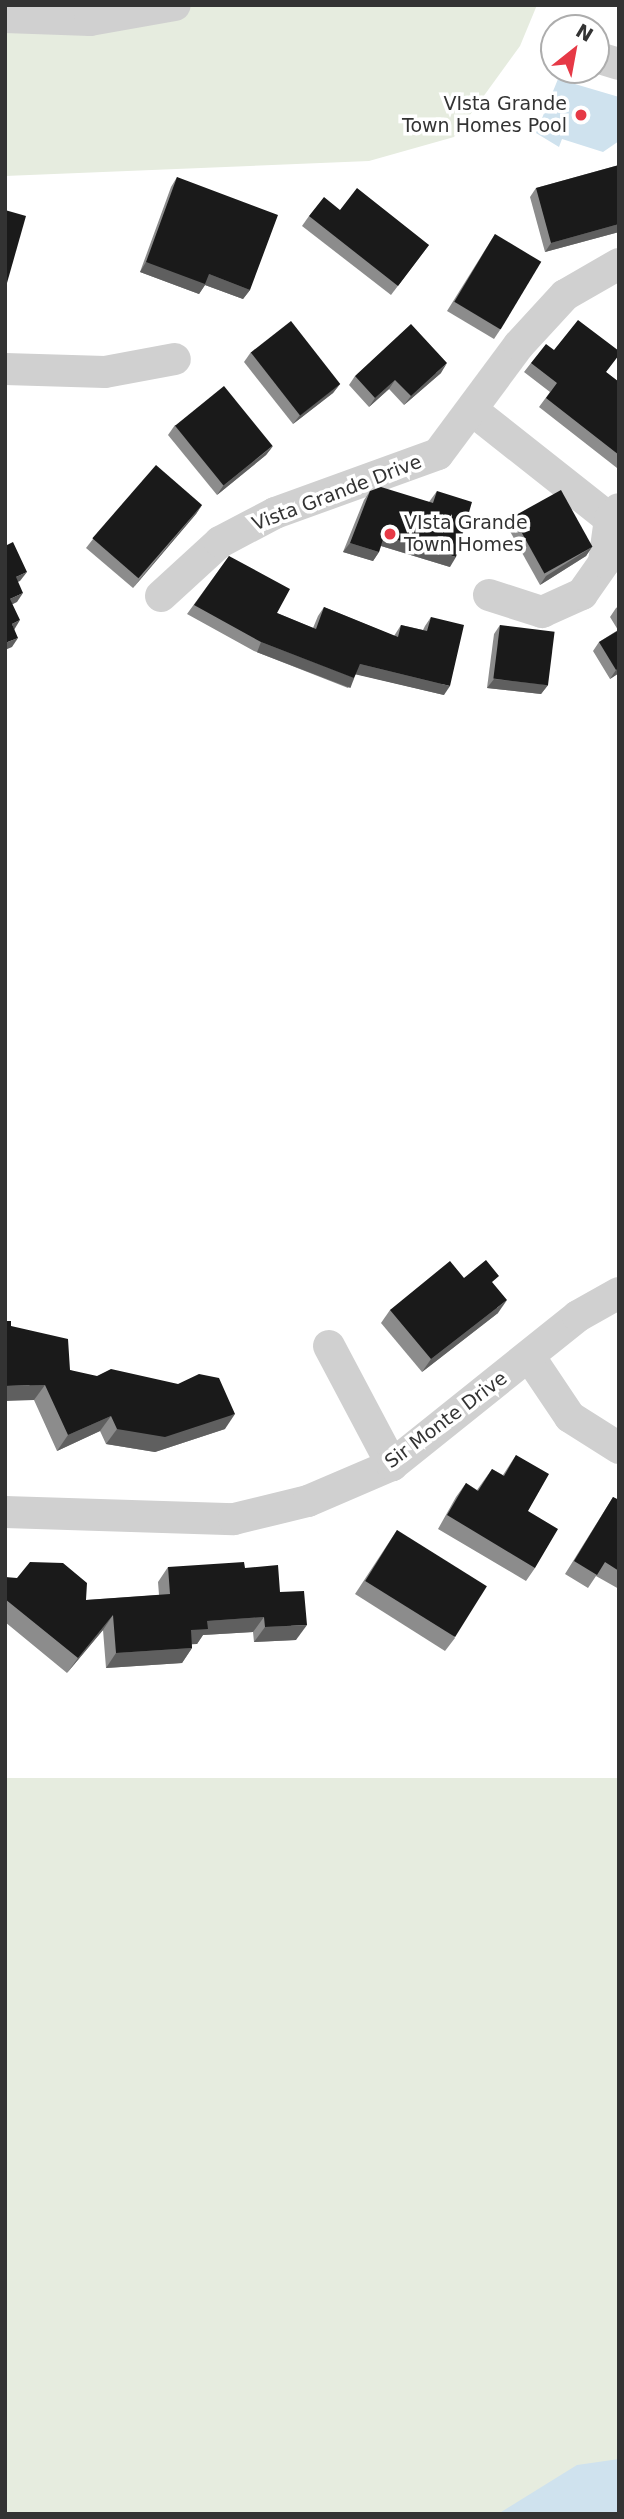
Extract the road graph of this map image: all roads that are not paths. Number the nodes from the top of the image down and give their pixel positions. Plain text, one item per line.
1 (175, 5) edge
2 (5, 17) edge
3 (619, 264) edge
4 (175, 359) dead end
5 (5, 369) edge
6 (472, 410) junction
7 (614, 514) edge
8 (489, 595) dead end
9 (161, 596) dead end
10 (619, 1293) edge
11 (329, 1346) dead end
12 (529, 1356) junction
13 (619, 1448) edge
14 (392, 1465) junction
15 (5, 1512) edge

1 - 2 street
3 - 6 street, Vista Grande Drive
4 - 5 street
6 - 7 street
6 - 9 street, Vista Grande Drive
7 - 8 street
10 - 12 street, Sir Monte Drive
11 - 14 street
12 - 13 street
12 - 14 street, Sir Monte Drive
14 - 15 street, Sir Monte Drive

